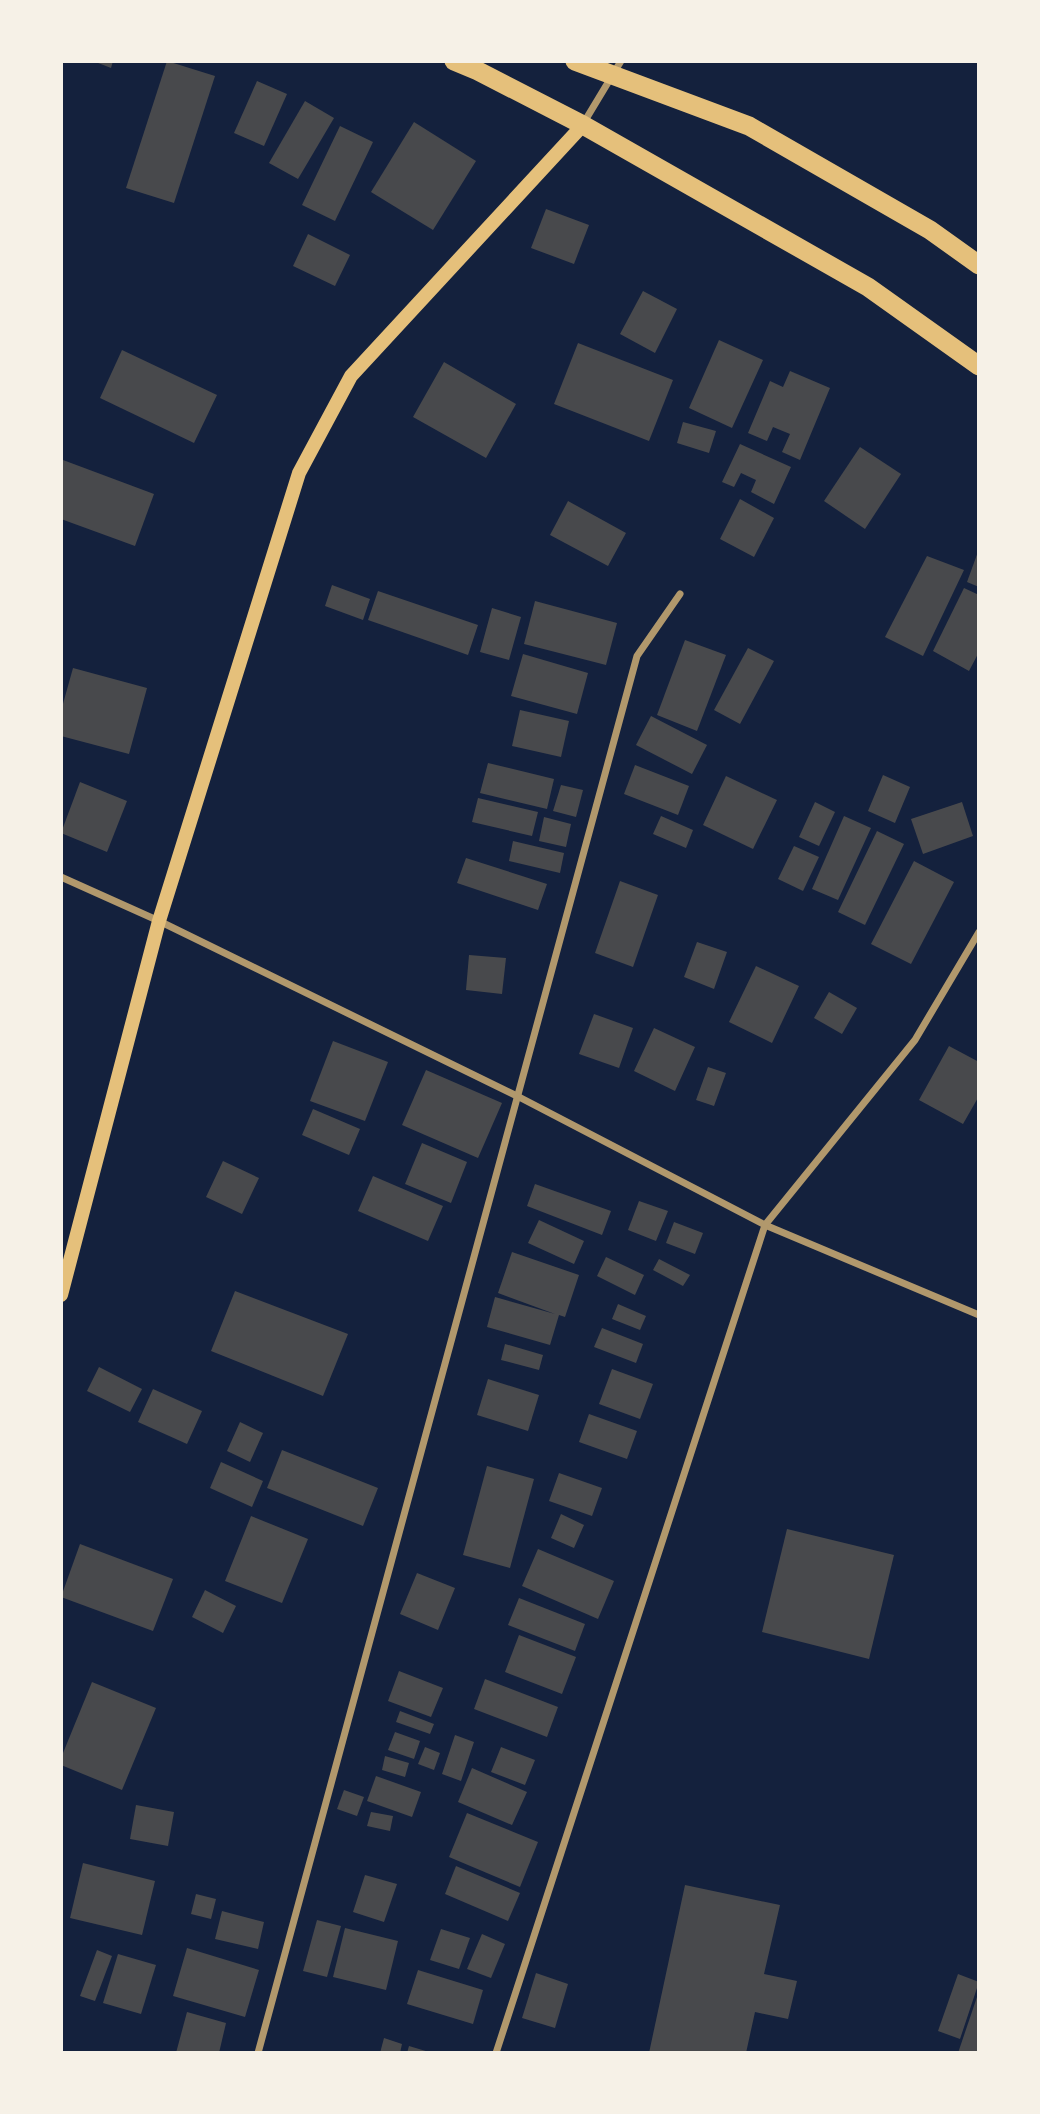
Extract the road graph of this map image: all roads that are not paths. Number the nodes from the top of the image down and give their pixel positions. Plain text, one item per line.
1 (454, 61) edge
2 (575, 61) edge
3 (616, 69) edge
4 (583, 125) junction
5 (979, 265) edge
6 (979, 366) edge
7 (680, 594) dead end
8 (61, 877) edge
9 (159, 920) junction
10 (979, 932) edge
11 (519, 1097) junction
12 (765, 1224) junction
13 (61, 1295) edge
14 (979, 1315) edge
15 (258, 2053) edge
16 (496, 2053) edge

1 - 4 highway
2 - 3 highway
3 - 4 street
3 - 5 highway
4 - 6 highway
4 - 9 main road
7 - 11 street
8 - 9 street
9 - 11 street
9 - 13 main road
10 - 12 street
11 - 12 street
11 - 15 street
12 - 14 street
12 - 16 street

